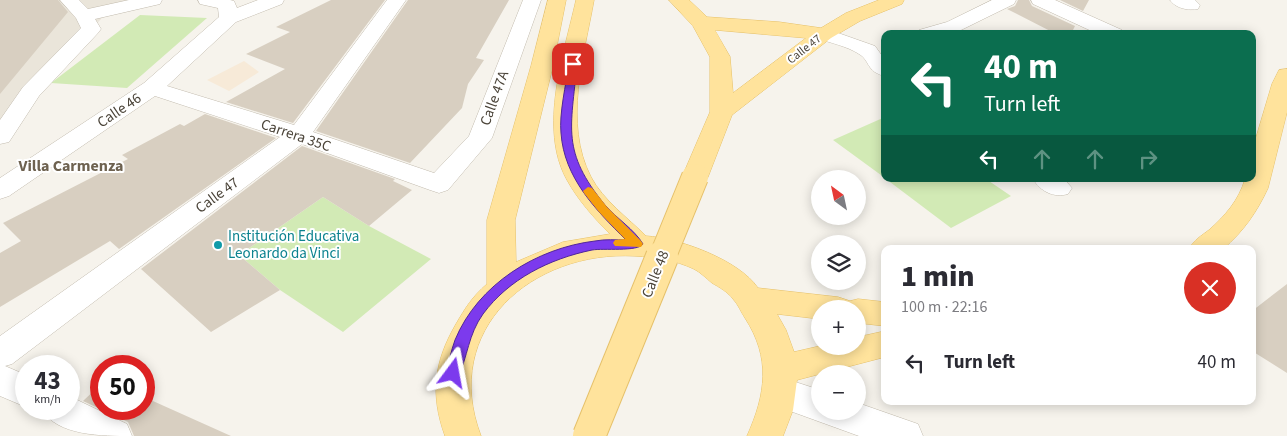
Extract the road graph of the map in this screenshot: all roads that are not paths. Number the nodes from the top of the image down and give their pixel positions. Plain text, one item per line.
1 (69, 0) edge
2 (153, 0) edge
3 (207, 0) edge
4 (275, 0) edge
5 (397, 0) edge
6 (532, 0) edge
7 (557, 0) edge
8 (585, 0) edge
9 (678, 0) edge
10 (895, 0) edge
11 (1007, 0) edge
12 (1040, 0) edge
13 (84, 16) junction
14 (229, 18) junction
15 (701, 23) junction
16 (961, 30) edge
17 (1106, 30) edge
18 (824, 34) junction
19 (876, 48) edge
20 (881, 67) edge
21 (1287, 75) edge
22 (152, 88) junction
23 (722, 112) junction
24 (299, 135) junction
25 (0, 138) edge
26 (439, 184) joint
27 (0, 190) edge
28 (637, 244) junction
29 (1207, 245) edge
30 (502, 286) junction
31 (751, 299) junction
32 (811, 306) edge
33 (866, 312) edge
34 (881, 314) edge
35 (881, 345) edge
36 (0, 354) edge
37 (0, 379) edge
38 (780, 381) junction
39 (15, 386) edge
40 (811, 400) edge
41 (80, 419) edge
42 (860, 420) edge
43 (459, 433) edge
44 (114, 436) edge
45 (589, 436) edge
46 (765, 436) edge
47 (905, 436) edge

1 - 13 street
2 - 13 street
3 - 14 street
4 - 14 street
5 - 24 street, Calle 47
6 - 26 street, Calle 47A
7 - 30 main road
8 - 28 main road
9 - 15 main road
10 - 18 main road, Calle 47
11 - 16 street
12 - 17 street
13 - 25 street
14 - 22 street, Calle 46
15 - 18 main road
15 - 23 main road
18 - 19 street
18 - 23 main road, Calle 47
19 - 20 street
21 - 29 main road
22 - 24 street, Carrera 35C
22 - 27 street, Calle 46
23 - 45 main road, Calle 48, bridge
24 - 26 street, Carrera 35C
24 - 36 street, Calle 47
28 - 30 main road
28 - 31 main road
30 - 43 main road
31 - 32 main road
31 - 38 main road
33 - 34 main road
35 - 38 main road
37 - 39 street
38 - 40 street
38 - 46 main road
41 - 44 street
42 - 47 street

